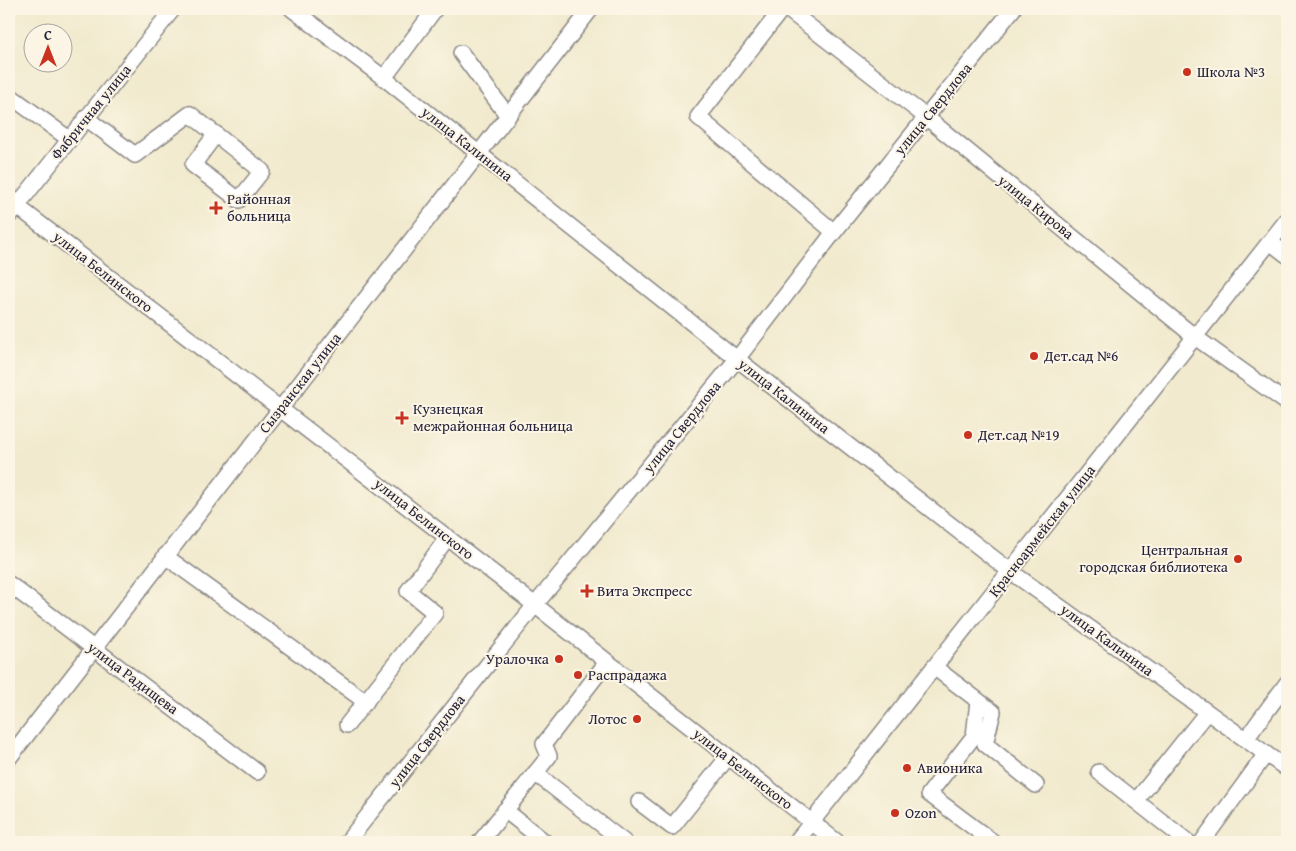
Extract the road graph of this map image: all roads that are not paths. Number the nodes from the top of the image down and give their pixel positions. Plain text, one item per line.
1 (173, 9) edge
2 (292, 9) edge
3 (435, 9) edge
4 (591, 9) edge
5 (782, 9) edge
6 (787, 9) edge
7 (1013, 9) edge
8 (460, 54) dead end
9 (384, 78) junction
10 (9, 95) edge
11 (508, 116) junction
12 (86, 118) junction
13 (926, 118) junction
14 (216, 134) junction
15 (69, 139) junction
16 (478, 153) junction
17 (11, 207) edge
18 (1287, 220) edge
19 (834, 232) junction
20 (1270, 242) junction
21 (1287, 255) edge
22 (1195, 337) junction
23 (737, 359) junction
24 (1287, 403) edge
25 (280, 408) junction
26 (448, 537) junction
27 (165, 556) junction
28 (1010, 571) junction
29 (9, 584) edge
30 (536, 605) junction
31 (94, 648) junction
32 (608, 662) junction
33 (934, 667) junction
34 (1287, 683) edge
35 (978, 701) junction
36 (366, 702) junction
37 (1207, 712) junction
38 (347, 726) dead end
39 (1246, 739) junction
40 (1266, 754) junction
41 (728, 757) junction
42 (9, 758) edge
43 (1287, 769) edge
44 (257, 772) dead end
45 (534, 772) junction
46 (1099, 772) dead end
47 (1036, 786) dead end
48 (1136, 801) junction
49 (639, 802) dead end
50 (505, 810) junction
51 (811, 823) junction
52 (348, 842) edge
53 (480, 842) edge
54 (545, 842) edge
55 (624, 842) edge
56 (796, 842) edge
57 (837, 842) edge
58 (992, 842) edge
59 (1188, 842) edge
60 (1202, 842) edge

1 - 12 street, Фабричная улица
2 - 9 street, улица Калинина
3 - 9 street
4 - 11 street, Сызранская улица
5 - 19 street
6 - 13 street, улица Кирова
7 - 13 street, улица Свердлова
8 - 11 street
9 - 16 street, улица Калинина
10 - 15 street
11 - 16 street, Сызранская улица
12 - 14 street
12 - 15 street, Фабричная улица
13 - 19 street, улица Свердлова
13 - 22 street, улица Кирова
14 - 14 street
15 - 17 street, Фабричная улица
16 - 23 street, улица Калинина
16 - 25 street, Сызранская улица
17 - 25 street, улица Белинского
18 - 20 street, Красноармейская улица
19 - 23 street, улица Свердлова
20 - 21 street
20 - 22 street, Красноармейская улица
22 - 24 street, улица Кирова
22 - 28 street, Красноармейская улица
23 - 28 street, улица Калинина
23 - 30 street, улица Свердлова
25 - 26 street, улица Белинского
25 - 27 street, Сызранская улица
26 - 30 street, улица Белинского
26 - 36 street
27 - 31 street, Сызранская улица
27 - 36 street
28 - 33 street, Красноармейская улица
28 - 37 street, улица Калинина
29 - 31 street, улица Радищева
30 - 32 street, улица Белинского
30 - 52 street, улица Свердлова
31 - 42 street, Сызранская улица
31 - 44 street, улица Радищева
32 - 41 street, улица Белинского
32 - 45 street
33 - 35 street
33 - 51 street, Красноармейская улица
34 - 39 street
35 - 47 street
35 - 58 street
36 - 38 street
37 - 39 street, улица Калинина
37 - 48 street
39 - 40 street, улица Калинина
40 - 43 street, улица Калинина
40 - 60 street
41 - 49 street
41 - 51 street, улица Белинского
45 - 50 street
45 - 55 street
46 - 48 street
48 - 59 street
50 - 53 street
50 - 54 street
51 - 56 street, Красноармейская улица
51 - 57 street, улица Белинского

